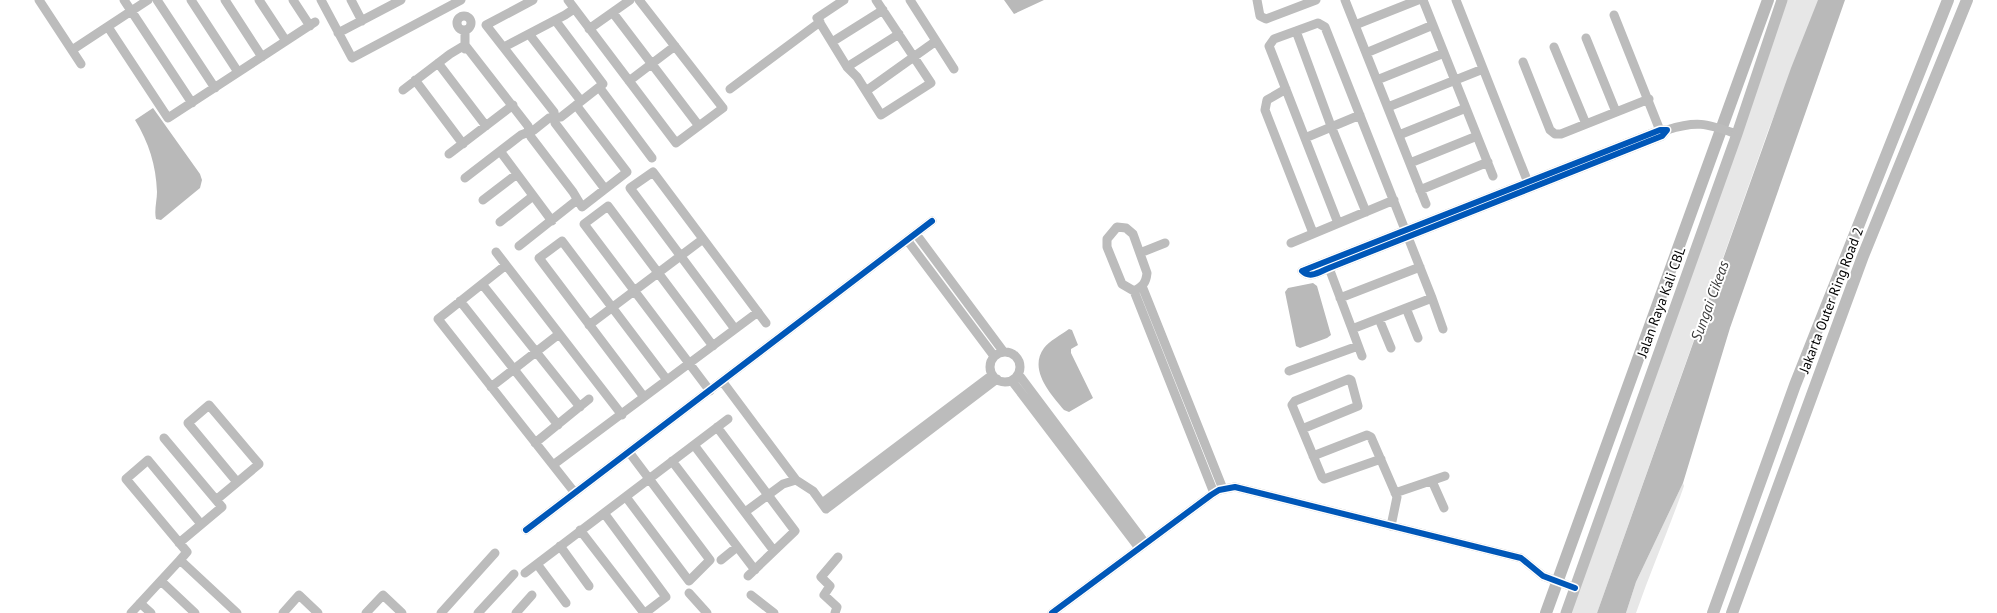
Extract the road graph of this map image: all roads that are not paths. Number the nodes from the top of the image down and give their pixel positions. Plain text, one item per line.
1 (39, 0) edge
2 (124, 0) edge
3 (148, 0) edge
4 (157, 0) edge
5 (191, 0) edge
6 (225, 0) edge
7 (259, 0) edge
8 (292, 0) edge
9 (321, 0) edge
10 (351, 0) edge
11 (401, 0) edge
12 (533, 0) edge
13 (568, 0) edge
14 (630, 0) edge
15 (640, 0) edge
16 (844, 0) edge
17 (876, 0) edge
18 (910, 0) edge
19 (1258, 0) edge
20 (1316, 0) edge
21 (1345, 0) edge
22 (1423, 0) edge
23 (1456, 0) edge
24 (1782, 0) edge
25 (1948, 0) edge
26 (1967, 0) edge
27 (454, 1) edge
28 (1414, 1) edge
29 (386, 4) edge
30 (574, 9) junction
31 (883, 10) junction
32 (131, 11) junction
33 (612, 13) junction
34 (1614, 15) dead end
35 (555, 20) junction
36 (362, 21) junction
37 (820, 22) junction
38 (1355, 25) junction
39 (1433, 25) junction
40 (108, 27) junction
41 (590, 29) junction
42 (1296, 31) junction
43 (338, 33) junction
44 (529, 34) junction
45 (899, 34) junction
46 (1586, 38) dead end
47 (286, 41) junction
48 (832, 42) junction
49 (936, 42) junction
50 (465, 45) junction
51 (675, 46) junction
52 (504, 47) junction
53 (1554, 47) dead end
54 (72, 50) junction
55 (1366, 53) junction
56 (1444, 53) junction
57 (262, 57) junction
58 (914, 57) junction
59 (1523, 62) dead end
60 (438, 63) junction
61 (81, 64) dead end
62 (652, 64) junction
63 (847, 67) junction
64 (954, 69) dead end
65 (1483, 69) junction
66 (238, 72) junction
67 (415, 80) junction
68 (1377, 80) junction
69 (1455, 80) junction
70 (629, 81) junction
71 (599, 87) junction
72 (215, 88) junction
73 (730, 89) dead end
74 (1286, 89) junction
75 (403, 90) dead end
76 (866, 91) junction
77 (1649, 99) junction
78 (192, 103) junction
79 (578, 103) junction
80 (511, 107) junction
81 (1388, 107) junction
82 (1466, 108) junction
83 (1616, 112) junction
84 (1360, 115) junction
85 (555, 117) junction
86 (1586, 124) junction
87 (486, 126) junction
88 (699, 126) junction
89 (1331, 126) junction
90 (528, 132) junction
91 (1663, 132) junction
92 (1737, 134) junction
93 (1399, 135) junction
94 (1478, 136) junction
95 (1305, 138) junction
96 (463, 144) junction
97 (500, 151) junction
98 (450, 154) dead end
99 (652, 158) dead end
100 (1488, 162) junction
101 (1410, 163) junction
102 (517, 174) junction
103 (1493, 176) dead end
104 (465, 178) dead end
105 (1529, 185) junction
106 (605, 190) junction
107 (1420, 190) junction
108 (533, 196) junction
109 (483, 200) dead end
110 (577, 200) junction
111 (1394, 200) junction
112 (1426, 204) dead end
113 (1366, 212) junction
114 (552, 221) junction
115 (932, 221) dead end
116 (500, 222) dead end
117 (1338, 223) junction
118 (1313, 233) junction
119 (1407, 233) junction
120 (916, 234) junction
121 (703, 239) junction
122 (907, 240) junction
123 (1165, 243) dead end
124 (1291, 243) dead end
125 (519, 246) dead end
126 (496, 252) dead end
127 (1140, 253) junction
128 (680, 256) junction
129 (506, 265) junction
130 (1420, 267) junction
131 (1329, 268) junction
132 (658, 272) junction
133 (482, 284) junction
134 (1138, 288) junction
135 (634, 290) junction
136 (1340, 298) junction
137 (1432, 298) junction
138 (460, 301) junction
139 (612, 307) junction
140 (1406, 308) junction
141 (758, 312) junction
142 (1379, 318) junction
143 (766, 323) dead end
144 (589, 324) junction
145 (735, 329) junction
146 (1352, 329) junction
147 (1443, 329) dead end
148 (559, 334) junction
149 (1418, 338) dead end
150 (713, 346) junction
151 (1358, 346) junction
152 (1391, 348) dead end
153 (1003, 351) junction
154 (536, 352) junction
155 (994, 356) junction
156 (1362, 356) dead end
157 (689, 363) junction
158 (514, 369) junction
159 (1289, 371) dead end
160 (994, 377) junction
161 (1016, 378) junction
162 (667, 380) junction
163 (722, 381) junction
164 (491, 387) junction
165 (710, 390) junction
166 (644, 397) junction
167 (589, 399) dead end
168 (580, 407) junction
169 (622, 414) junction
170 (728, 419) dead end
171 (558, 425) junction
172 (718, 427) junction
173 (1302, 429) junction
174 (164, 438) dead end
175 (535, 443) junction
176 (694, 445) junction
177 (629, 452) junction
178 (1314, 456) junction
179 (1381, 459) junction
180 (672, 461) junction
181 (553, 465) junction
182 (1445, 476) dead end
183 (649, 479) junction
184 (796, 480) junction
185 (1432, 480) junction
186 (237, 482) junction
187 (1218, 491) junction
188 (575, 493) junction
189 (1395, 493) junction
190 (768, 495) junction
191 (626, 497) junction
192 (216, 500) junction
193 (1444, 508) dead end
194 (745, 512) junction
195 (604, 513) junction
196 (201, 524) junction
197 (1391, 526) junction
198 (526, 530) dead end
199 (580, 530) junction
200 (179, 543) junction
201 (560, 546) junction
202 (1142, 546) junction
203 (738, 547) junction
204 (774, 551) junction
205 (495, 553) dead end
206 (838, 557) dead end
207 (180, 560) junction
208 (721, 560) dead end
209 (537, 564) junction
210 (525, 573) dead end
211 (514, 574) dead end
212 (161, 581) junction
213 (589, 586) dead end
214 (1575, 588) junction
215 (688, 592) dead end
216 (532, 595) dead end
217 (751, 595) dead end
218 (140, 603) junction
219 (566, 603) dead end
220 (131, 613) edge
221 (151, 613) edge
222 (195, 613) edge
223 (237, 613) edge
224 (283, 613) edge
225 (318, 613) edge
226 (366, 613) edge
227 (402, 613) edge
228 (441, 613) edge
229 (478, 613) edge
230 (516, 613) edge
231 (644, 613) edge
232 (707, 613) edge
233 (774, 613) edge
234 (835, 613) edge
235 (1052, 613) edge
236 (1566, 613) edge
237 (1713, 613) edge
238 (1732, 613) edge

1 - 54 street
2 - 32 street
3 - 32 street
4 - 72 street
5 - 66 street
6 - 57 street
7 - 47 street
8 - 47 street
9 - 43 street
10 - 36 street
11 - 29 street
12 - 52 street
13 - 30 street
14 - 33 street
15 - 51 street
16 - 37 street
17 - 31 street
18 - 49 street
19 - 20 street
21 - 38 street
22 - 39 street
23 - 65 street
24 - 92 main road, Jalan Raya Kali CBL
25 - 237 highway, Jakarta Outer Ring Road 2
26 - 238 highway, Jakarta Outer Ring Road 2
27 - 43 street
27 - 50 street
28 - 38 street
29 - 36 street
30 - 35 street
30 - 41 street
31 - 45 street
31 - 48 street
32 - 40 street
32 - 78 street
33 - 41 street
33 - 62 street
34 - 77 street
35 - 44 street
35 - 71 street
36 - 43 street
37 - 48 street
37 - 73 street
38 - 55 street
39 - 55 street
39 - 56 street
40 - 54 street
40 - 78 street
41 - 70 street
42 - 74 street
42 - 84 street
42 - 89 street
44 - 52 street
44 - 79 street
45 - 58 street
45 - 63 street
46 - 83 street
47 - 57 street
48 - 63 street
49 - 58 street
49 - 64 street
50 - 60 street
50 - 80 street
51 - 62 street
51 - 88 street
52 - 85 street
53 - 86 street
54 - 61 street
55 - 68 street
56 - 68 street
56 - 69 street
57 - 66 street
58 - 76 street
58 - 76 street
59 - 86 street
60 - 67 street
60 - 87 street
62 - 70 street
62 - 88 street
63 - 76 street
65 - 69 street
65 - 105 street
66 - 72 street
67 - 75 street
67 - 96 street
68 - 81 street
69 - 81 street
69 - 82 street
70 - 88 street
71 - 79 street
71 - 99 street
72 - 78 street
74 - 95 street
74 - 118 street
77 - 83 street
77 - 91 street
79 - 85 street
79 - 106 street
80 - 87 street
80 - 90 street
81 - 93 street
82 - 93 street
82 - 94 street
83 - 86 street
84 - 89 street
84 - 111 street
85 - 90 street
85 - 106 street
87 - 96 street
89 - 95 street
89 - 113 street
90 - 97 street
90 - 110 street
91 - 92 street
91 - 105 street
92 - 214 main road, Jalan Raya Kali CBL
93 - 101 street
94 - 100 street
94 - 101 street
95 - 117 street
96 - 98 street
97 - 102 street
97 - 104 street
100 - 103 street
100 - 107 street
101 - 107 street
102 - 108 street
102 - 109 street
105 - 119 street
106 - 110 street
107 - 112 street
108 - 114 street
108 - 116 street
110 - 114 street
111 - 113 street
111 - 119 street
113 - 117 street
114 - 125 street
115 - 120 street
117 - 118 street
118 - 124 street
119 - 130 street
119 - 131 street
119 - 131 street
120 - 122 street
120 - 153 street
121 - 128 street
121 - 128 street
121 - 141 street
122 - 155 street
122 - 163 street
123 - 127 street
126 - 129 street
127 - 134 street
127 - 134 street
128 - 132 street
128 - 145 street
129 - 133 street
129 - 148 street
130 - 136 street
130 - 137 street
131 - 136 street
132 - 135 street
132 - 135 street
132 - 150 street
133 - 138 street
133 - 154 street
134 - 187 street
135 - 139 street
135 - 157 street
136 - 146 street
137 - 140 street
137 - 147 street
138 - 158 street
138 - 164 street
139 - 144 street
139 - 144 street
139 - 162 street
140 - 142 street
140 - 149 street
141 - 143 street
141 - 145 street
142 - 146 street
142 - 152 street
144 - 166 street
145 - 150 street
146 - 151 street
148 - 154 street
148 - 169 street
150 - 157 street
151 - 156 street
151 - 159 street
153 - 155 street
153 - 161 street
154 - 158 street
154 - 168 street
155 - 160 street
157 - 162 street
157 - 165 street
158 - 164 street
158 - 171 street
160 - 161 street
160 - 184 street
161 - 202 street
162 - 166 street
163 - 165 street
163 - 184 street
164 - 175 street
165 - 177 street
166 - 169 street
167 - 168 street
168 - 171 street
169 - 181 street
170 - 172 street
171 - 175 street
172 - 176 street
172 - 190 street
173 - 173 street
173 - 178 street
174 - 192 street
175 - 181 street
176 - 180 street
176 - 194 street
177 - 183 street
177 - 188 street
178 - 179 street
178 - 179 street
179 - 189 street
180 - 183 street
180 - 203 street
181 - 188 street
182 - 185 street
183 - 191 street
183 - 191 street
184 - 190 street
185 - 189 street
185 - 193 street
186 - 186 street
186 - 192 street
187 - 197 street
187 - 202 street
188 - 198 street
189 - 197 street
190 - 194 street
190 - 204 street
191 - 195 street
192 - 196 street
194 - 204 street
195 - 199 street
195 - 231 street
196 - 200 street
196 - 200 street
197 - 214 street
199 - 201 street
199 - 231 street
200 - 207 street
201 - 209 street
201 - 213 street
202 - 235 street
203 - 204 street
203 - 208 street
205 - 228 street
206 - 234 street
207 - 212 street
207 - 223 street
209 - 210 street
209 - 219 street
211 - 229 street
212 - 218 street
212 - 222 street
214 - 236 main road, Jalan Raya Kali CBL
215 - 232 street
216 - 230 street
217 - 233 street
218 - 220 street
218 - 221 street
224 - 225 street
226 - 227 street

